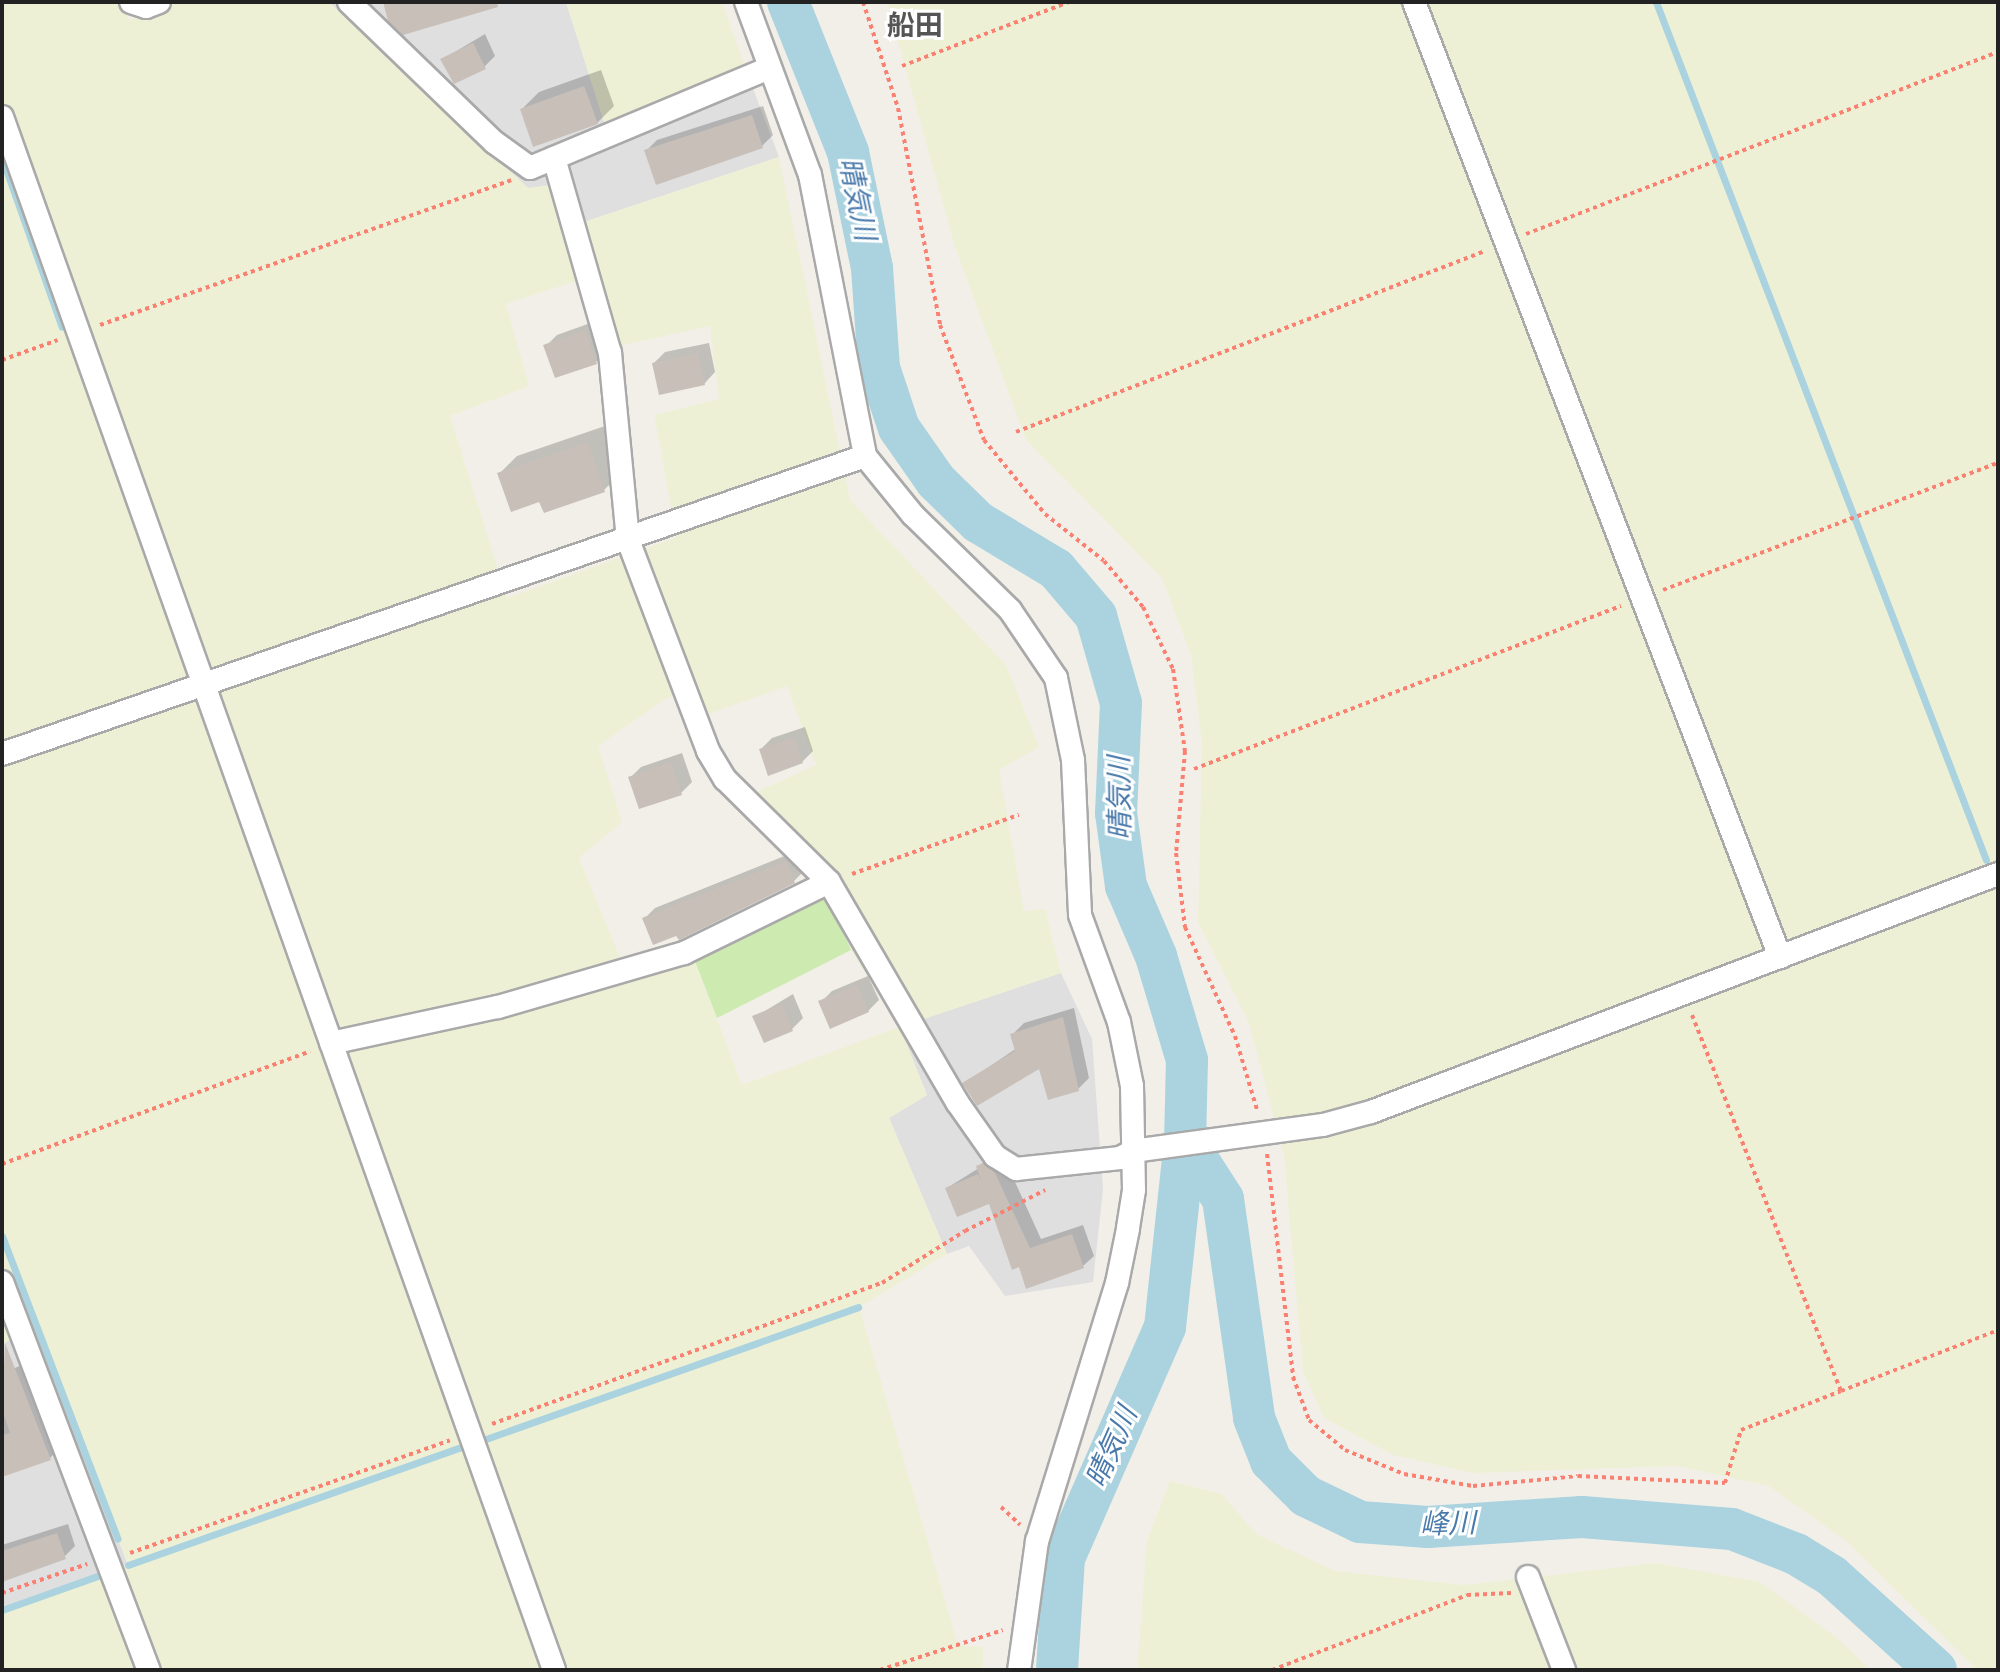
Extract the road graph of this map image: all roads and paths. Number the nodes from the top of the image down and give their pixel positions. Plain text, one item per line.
1 (131, 2) edge
2 (159, 2) edge
3 (349, 2) edge
4 (746, 2) edge
5 (863, 2) edge
6 (1069, 2) edge
7 (1414, 2) edge
8 (1998, 52) edge
9 (902, 66) dead end
10 (769, 68) junction
11 (2, 117) edge
12 (554, 158) junction
13 (530, 168) junction
14 (1507, 242) junction
15 (79, 333) junction
16 (2, 360) edge
17 (1016, 432) dead end
18 (865, 456) junction
19 (1998, 463) edge
20 (628, 540) junction
21 (1643, 598) junction
22 (203, 680) junction
23 (2, 754) edge
24 (1194, 769) dead end
25 (1019, 815) dead end
26 (1998, 874) edge
27 (829, 882) junction
28 (1780, 957) junction
29 (1684, 993) junction
30 (331, 1043) junction
31 (1264, 1134) junction
32 (1140, 1150) junction
33 (2, 1164) edge
34 (1059, 1168) junction
35 (2, 1282) edge
36 (1998, 1330) edge
37 (1841, 1391) junction
38 (471, 1432) junction
39 (108, 1556) junction
40 (1530, 1584) joint
41 (2, 1593) edge
42 (1022, 1627) junction
43 (149, 1670) edge
44 (554, 1670) edge
45 (880, 1670) edge
46 (1019, 1670) edge
47 (1272, 1670) edge
48 (1564, 1670) edge

1 - 2 street
3 - 13 street
4 - 10 street
5 - 31 path
6 - 9 path
7 - 14 street
8 - 14 path
10 - 12 street
10 - 18 street
11 - 15 street
12 - 13 street
12 - 20 street
13 - 15 path
14 - 17 path
14 - 21 street
15 - 16 path
15 - 22 street
18 - 20 street
18 - 32 street
19 - 21 path
20 - 22 street
20 - 27 street
21 - 24 path
21 - 28 street
22 - 23 street
22 - 30 street
25 - 27 path
26 - 28 street
27 - 30 street
27 - 34 street
28 - 29 street
29 - 31 street
29 - 37 path
30 - 33 path
30 - 38 street
31 - 32 street
31 - 37 path
32 - 34 street
32 - 42 street
34 - 38 path
35 - 39 street
36 - 37 path
38 - 39 path
38 - 44 street
39 - 41 path
39 - 43 street
40 - 47 path
40 - 48 street
42 - 45 path
42 - 46 street

